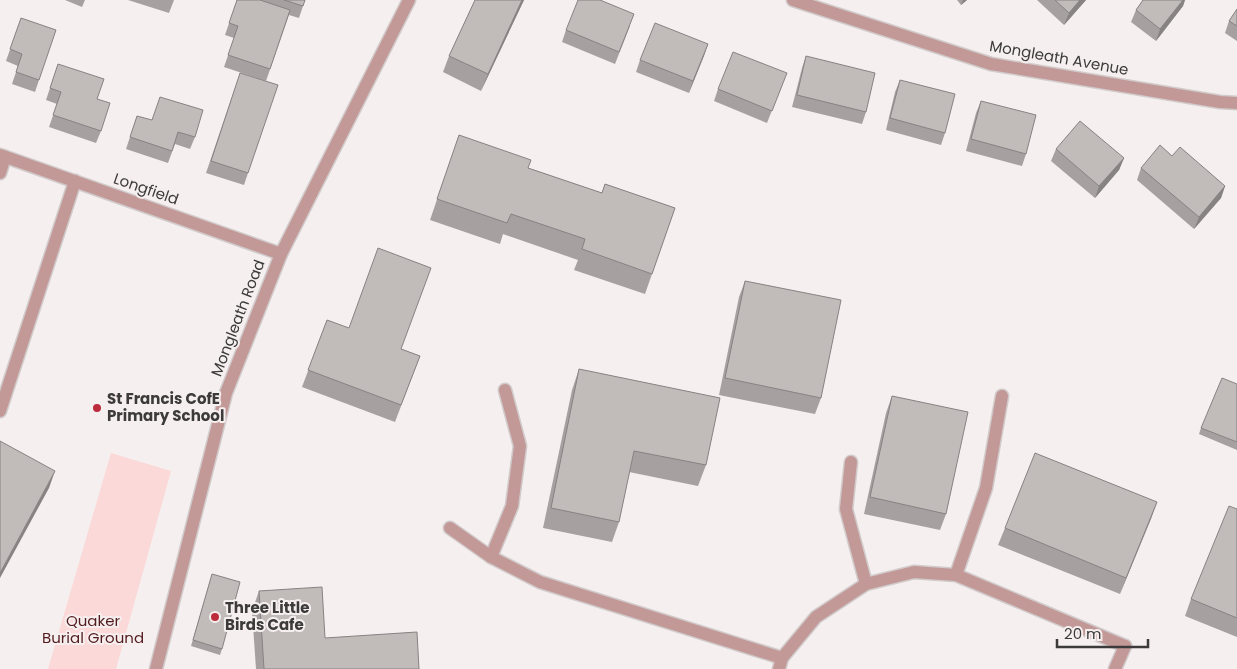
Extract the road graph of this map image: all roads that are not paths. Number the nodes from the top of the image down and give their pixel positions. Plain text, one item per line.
1 (409, 0) edge
2 (793, 0) edge
3 (1237, 103) edge
4 (2, 156) edge
5 (0, 173) edge
6 (75, 181) junction
7 (281, 254) junction
8 (505, 390) dead end
9 (1002, 396) dead end
10 (0, 411) edge
11 (851, 462) dead end
12 (450, 528) dead end
13 (491, 557) junction
14 (956, 575) junction
15 (866, 584) junction
16 (780, 663) edge
17 (156, 669) edge
18 (1115, 669) edge

1 - 7 street, Mongleath Road
2 - 3 street, Mongleath Avenue
4 - 5 street
4 - 6 street, Longfield
6 - 7 street, Longfield
6 - 10 street
7 - 17 street, Mongleath Road
8 - 13 street
9 - 14 street
11 - 15 street
12 - 13 street
13 - 16 street
14 - 15 street
14 - 18 street
15 - 16 street

